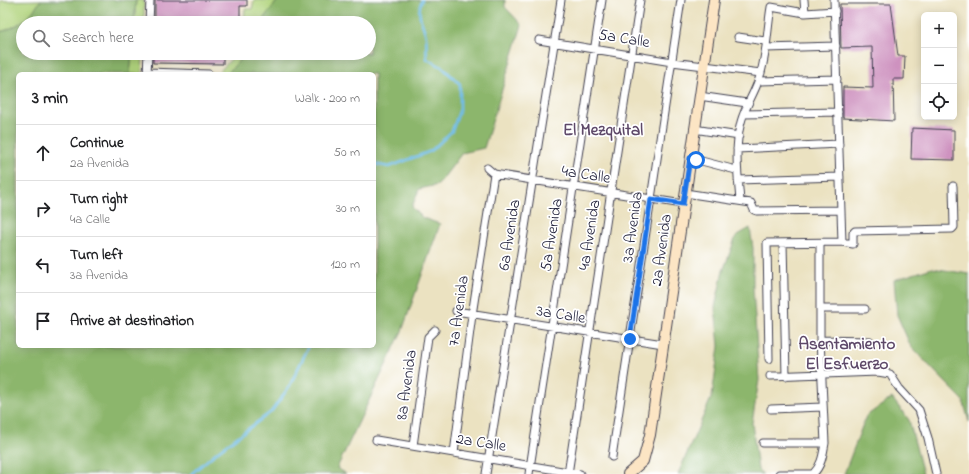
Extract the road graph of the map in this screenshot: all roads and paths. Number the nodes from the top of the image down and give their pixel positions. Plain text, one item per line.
1 (150, 0) edge
2 (560, 0) edge
3 (602, 0) edge
4 (640, 0) edge
5 (681, 0) edge
6 (714, 0) edge
7 (804, 0) edge
8 (834, 0) edge
9 (835, 11) junction
10 (805, 13) junction
11 (149, 16) edge
12 (738, 37) dead end
13 (539, 40) dead end
14 (554, 43) junction
15 (766, 45) junction
16 (836, 46) junction
17 (595, 49) junction
18 (632, 54) junction
19 (148, 60) edge
20 (672, 62) junction
21 (704, 65) junction
22 (147, 72) edge
23 (761, 73) junction
24 (837, 79) junction
25 (759, 81) junction
26 (699, 96) junction
27 (747, 104) junction
28 (838, 112) junction
29 (744, 114) junction
30 (694, 129) junction
31 (740, 136) junction
32 (839, 144) junction
33 (737, 149) junction
34 (690, 158) junction
35 (487, 168) dead end
36 (736, 170) junction
37 (494, 174) junction
38 (840, 178) junction
39 (532, 180) junction
40 (738, 180) junction
41 (953, 186) dead end
42 (574, 187) junction
43 (611, 193) junction
44 (685, 193) junction
45 (651, 199) junction
46 (740, 201) junction
47 (683, 204) junction
48 (841, 210) junction
49 (842, 242) junction
50 (783, 243) junction
51 (820, 243) junction
52 (820, 309) junction
53 (865, 309) dead end
54 (456, 311) dead end
55 (472, 315) junction
56 (510, 321) junction
57 (552, 327) junction
58 (434, 330) dead end
59 (589, 333) junction
60 (630, 339) junction
61 (820, 340) junction
62 (870, 341) dead end
63 (663, 344) junction
64 (769, 359) dead end
65 (822, 374) junction
66 (770, 376) dead end
67 (786, 376) junction
68 (823, 407) junction
69 (771, 409) dead end
70 (376, 440) dead end
71 (825, 443) junction
72 (763, 444) dead end
73 (413, 446) junction
74 (454, 453) junction
75 (612, 457) dead end
76 (489, 459) junction
77 (531, 466) junction
78 (568, 473) edge
79 (486, 474) edge
80 (529, 474) edge
81 (580, 474) edge
82 (628, 474) edge
83 (779, 474) edge
84 (936, 474) edge

1 - 11 street
2 - 14 street, 6a Avenida
3 - 17 street, 5a Avenida
4 - 18 street, 4a Avenida
5 - 20 street, 3a Avenida
6 - 21 main road, 2a Avenida
7 - 10 street
8 - 9 street
9 - 10 street
9 - 16 street
10 - 15 street
12 - 15 street
13 - 14 street, 5a Calle
14 - 17 street, 5a Calle
14 - 39 street, 6a Avenida
15 - 16 street
15 - 23 street
16 - 24 street
17 - 18 street, 5a Calle
17 - 42 street, 5a Avenida
18 - 20 street, 5a Calle
18 - 43 street, 4a Avenida
19 - 22 street
20 - 21 street, 5a Calle
20 - 45 street, 3a Avenida
21 - 23 street, 5a Calle
21 - 26 main road, 2a Avenida
23 - 25 street
24 - 25 street
24 - 28 street
25 - 27 street
26 - 27 street
26 - 30 main road, 2a Avenida
27 - 29 street
28 - 29 street
28 - 32 street
29 - 31 street
30 - 31 street
30 - 34 main road, 2a Avenida
31 - 33 street
32 - 33 street
32 - 38 street
33 - 36 street
34 - 36 street
34 - 44 main road, 2a Avenida
35 - 37 street
36 - 40 street
37 - 39 street, 4a Calle
37 - 55 street, 7a Avenida
38 - 40 street
38 - 48 street
39 - 42 street, 4a Calle
39 - 56 street, 6a Avenida
40 - 46 street
41 - 49 street
42 - 43 street, 4a Calle
42 - 57 street, 5a Avenida
43 - 45 street, 4a Calle
43 - 59 street, 4a Avenida
44 - 46 street
44 - 47 main road, 2a Avenida
45 - 47 street, 4a Calle
45 - 60 street, 3a Avenida
46 - 48 street
47 - 63 main road, 2a Avenida
48 - 49 street
49 - 51 street
50 - 51 street
50 - 64 street
50 - 67 street
51 - 52 street
52 - 53 street
52 - 61 street
54 - 55 street, 3a Calle
55 - 56 street, 3a Calle
55 - 74 street, 7a Avenida
56 - 57 street, 3a Calle
56 - 76 street, 6a Avenida
57 - 59 street, 3a Calle
57 - 77 street, 5a Avenida
58 - 73 street, 8a Avenida
59 - 60 street, 3a Calle
59 - 78 street, 4a Avenida
60 - 63 street, 3a Calle
60 - 75 street, 3a Avenida
61 - 62 street
61 - 65 street
63 - 82 main road, 2a Avenida
65 - 67 street
65 - 68 street
65 - 84 street
66 - 67 street
68 - 69 street
68 - 71 street
70 - 73 street, 2a Calle
71 - 72 street
71 - 83 street
73 - 74 street, 2a Calle
74 - 76 street, 2a Calle
76 - 77 street, 2a Calle
76 - 79 street, 6a Avenida
77 - 78 street, 2a Calle
77 - 80 street, 5a Avenida
78 - 81 street, 2a Calle

